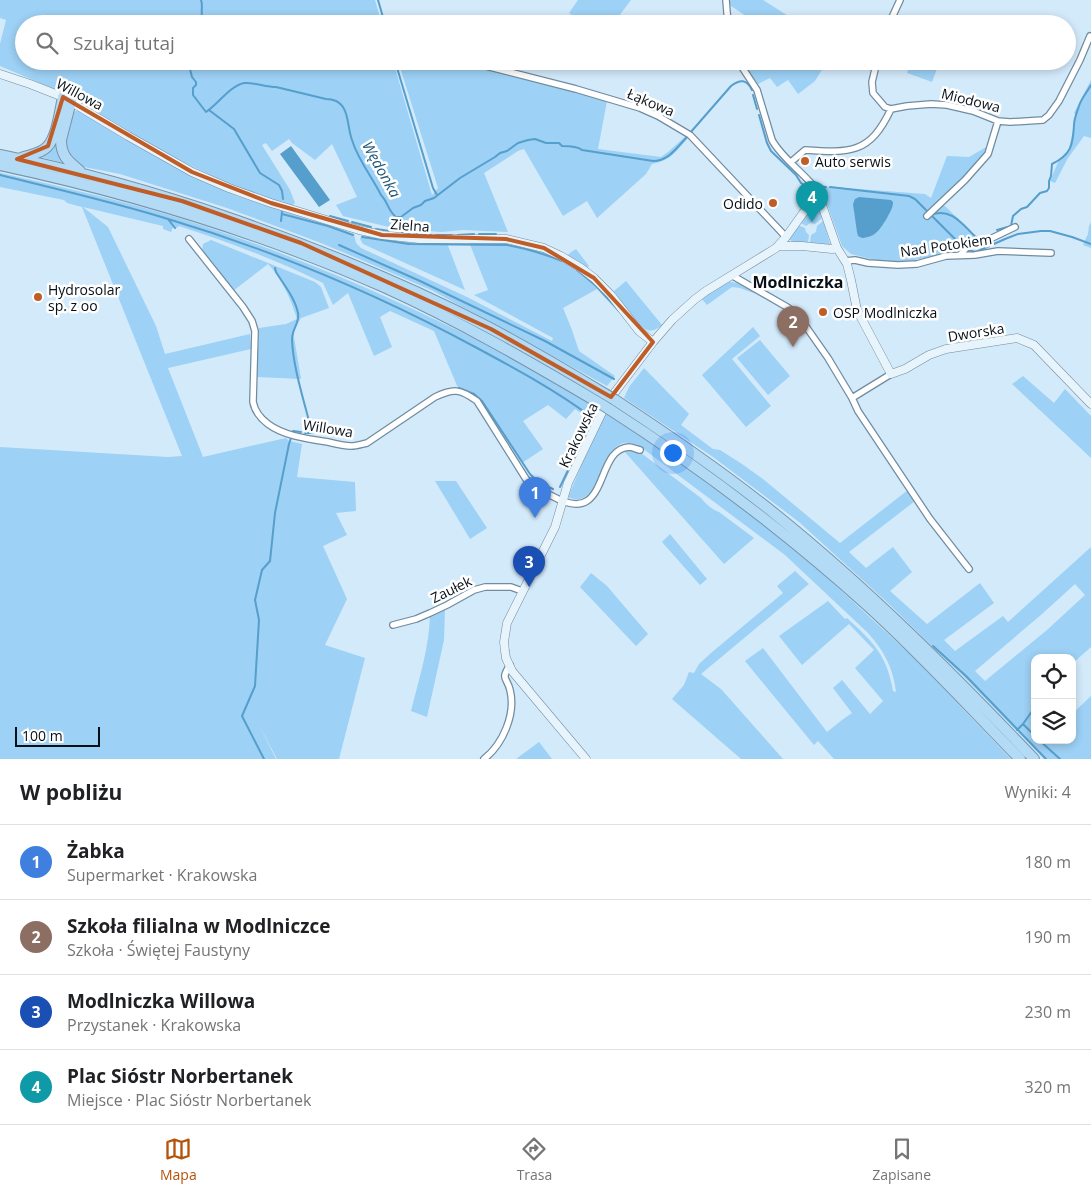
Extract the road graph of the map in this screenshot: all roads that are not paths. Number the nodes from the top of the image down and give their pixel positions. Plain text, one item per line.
1 (726, 0) edge
2 (900, 0) edge
3 (727, 15) edge
4 (893, 15) edge
5 (1090, 36) edge
6 (1076, 68) edge
7 (501, 70) edge
8 (744, 70) edge
9 (875, 70) edge
10 (1075, 70) edge
11 (0, 74) edge
12 (67, 99) junction
13 (891, 109) junction
14 (998, 121) junction
15 (144, 145) joint
16 (0, 155) edge
17 (17, 159) junction
18 (792, 162) junction
19 (0, 165) edge
20 (83, 173) junction
21 (816, 195) junction
22 (930, 213) dead end
23 (1015, 227) dead end
24 (786, 237) junction
25 (189, 239) dead end
26 (778, 246) junction
27 (837, 248) junction
28 (1050, 253) dead end
29 (960, 255) junction
30 (845, 261) junction
31 (733, 276) junction
32 (653, 342) junction
33 (891, 374) junction
34 (852, 398) junction
35 (607, 402) junction
36 (1091, 404) edge
37 (640, 450) dead end
38 (562, 502) junction
39 (969, 569) dead end
40 (522, 591) junction
41 (393, 625) dead end
42 (510, 666) junction
43 (522, 681) junction
44 (510, 689) junction
45 (1033, 758) edge
46 (484, 759) edge
47 (586, 759) edge
48 (1020, 759) edge

1 - 3 street
2 - 4 street
5 - 6 street, Miodowa
7 - 24 street, Łąkowa
8 - 18 street
9 - 13 street
10 - 14 street, Miodowa
11 - 12 street, Willowa
12 - 15 street, Willowa
12 - 17 highway
12 - 20 highway
13 - 14 street, Miodowa
13 - 18 street
14 - 22 street
15 - 32 street, Zielna
16 - 17 highway
17 - 20 highway
18 - 21 street
19 - 35 highway
20 - 35 highway
21 - 24 street, Krakowska
21 - 27 street
23 - 29 street
24 - 26 street, Krakowska
25 - 38 street, Willowa
26 - 27 street
26 - 31 street, Krakowska
27 - 30 street
28 - 29 street, Nad Potokiem
29 - 30 street, Nad Potokiem
30 - 33 street
31 - 32 street, Krakowska
31 - 34 street
32 - 38 street, Krakowska
33 - 34 street
33 - 36 street, Dworska
34 - 39 street
35 - 45 highway
35 - 48 highway
37 - 38 street
38 - 40 street, Krakowska
40 - 41 street, Zaułek
40 - 42 street, Krakowska
42 - 43 street, Krakowska
42 - 44 street
43 - 44 street
43 - 47 street, Krakowska
44 - 46 street

